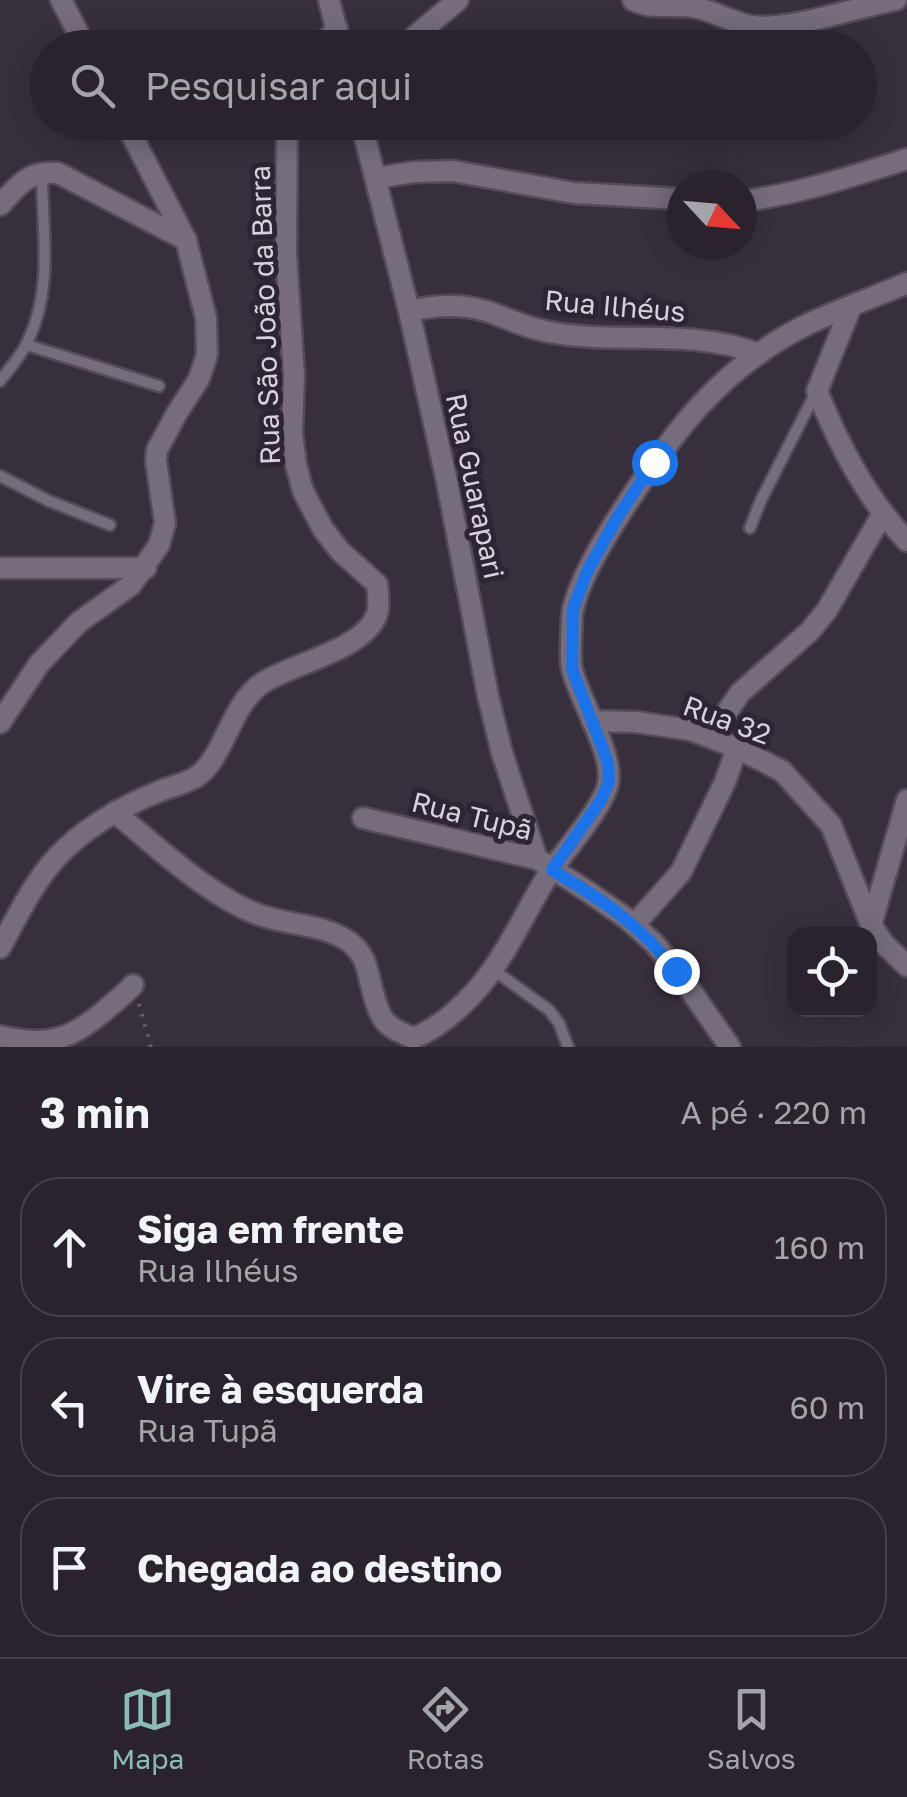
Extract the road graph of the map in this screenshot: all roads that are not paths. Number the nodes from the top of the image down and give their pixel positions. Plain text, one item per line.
1 (61, 0) edge
2 (329, 0) edge
3 (458, 0) edge
4 (896, 0) edge
5 (640, 2) edge
6 (801, 10) edge
7 (77, 30) edge
8 (337, 30) edge
9 (422, 30) edge
10 (134, 140) edge
11 (286, 140) edge
12 (366, 140) edge
13 (907, 160) edge
14 (42, 172) junction
15 (376, 178) junction
16 (667, 198) edge
17 (757, 199) edge
18 (0, 206) edge
19 (186, 240) junction
20 (907, 283) edge
21 (851, 307) junction
22 (409, 311) junction
23 (27, 345) junction
24 (759, 354) junction
25 (0, 381) edge
26 (159, 386) dead end
27 (817, 391) junction
28 (0, 476) edge
29 (882, 515) junction
30 (110, 525) dead end
31 (750, 528) dead end
32 (907, 540) edge
33 (0, 568) edge
34 (146, 568) junction
35 (592, 721) junction
36 (0, 723) edge
37 (710, 737) junction
38 (737, 748) junction
39 (907, 800) edge
40 (114, 812) junction
41 (363, 818) dead end
42 (544, 864) junction
43 (634, 925) junction
44 (871, 925) junction
45 (0, 948) edge
46 (907, 966) edge
47 (492, 969) junction
48 (134, 984) road end
49 (0, 1036) edge
50 (412, 1042) edge
51 (568, 1047) edge
52 (730, 1047) edge

1 - 7 street
2 - 8 street
3 - 9 street
4 - 6 street
5 - 6 street
10 - 19 street
11 - 40 street, Rua São João da Barra
12 - 15 street, Rua Guarapari
13 - 17 street
14 - 18 street
14 - 19 street
14 - 23 lane
15 - 16 street
15 - 22 street, Rua Guarapari
19 - 34 street
20 - 21 street
21 - 24 street
21 - 27 street
22 - 24 street, Rua Ilhéus
22 - 42 street, Rua Guarapari
23 - 25 lane
23 - 26 lane
24 - 35 street
27 - 29 street
27 - 31 lane
28 - 30 lane
29 - 32 street
29 - 37 street
33 - 34 street
34 - 36 street
35 - 37 street, Rua 32
35 - 42 street
37 - 38 street, Rua 32
38 - 43 street
38 - 44 street, Rua 32
39 - 44 street
40 - 45 street, Rua São João da Barra
40 - 50 street
41 - 42 street, Rua Tupã
42 - 43 street, Rua Tupã
42 - 47 street
43 - 52 street, Rua Tupã
44 - 46 street, Rua 32
47 - 50 street
47 - 51 lane
48 - 49 street

